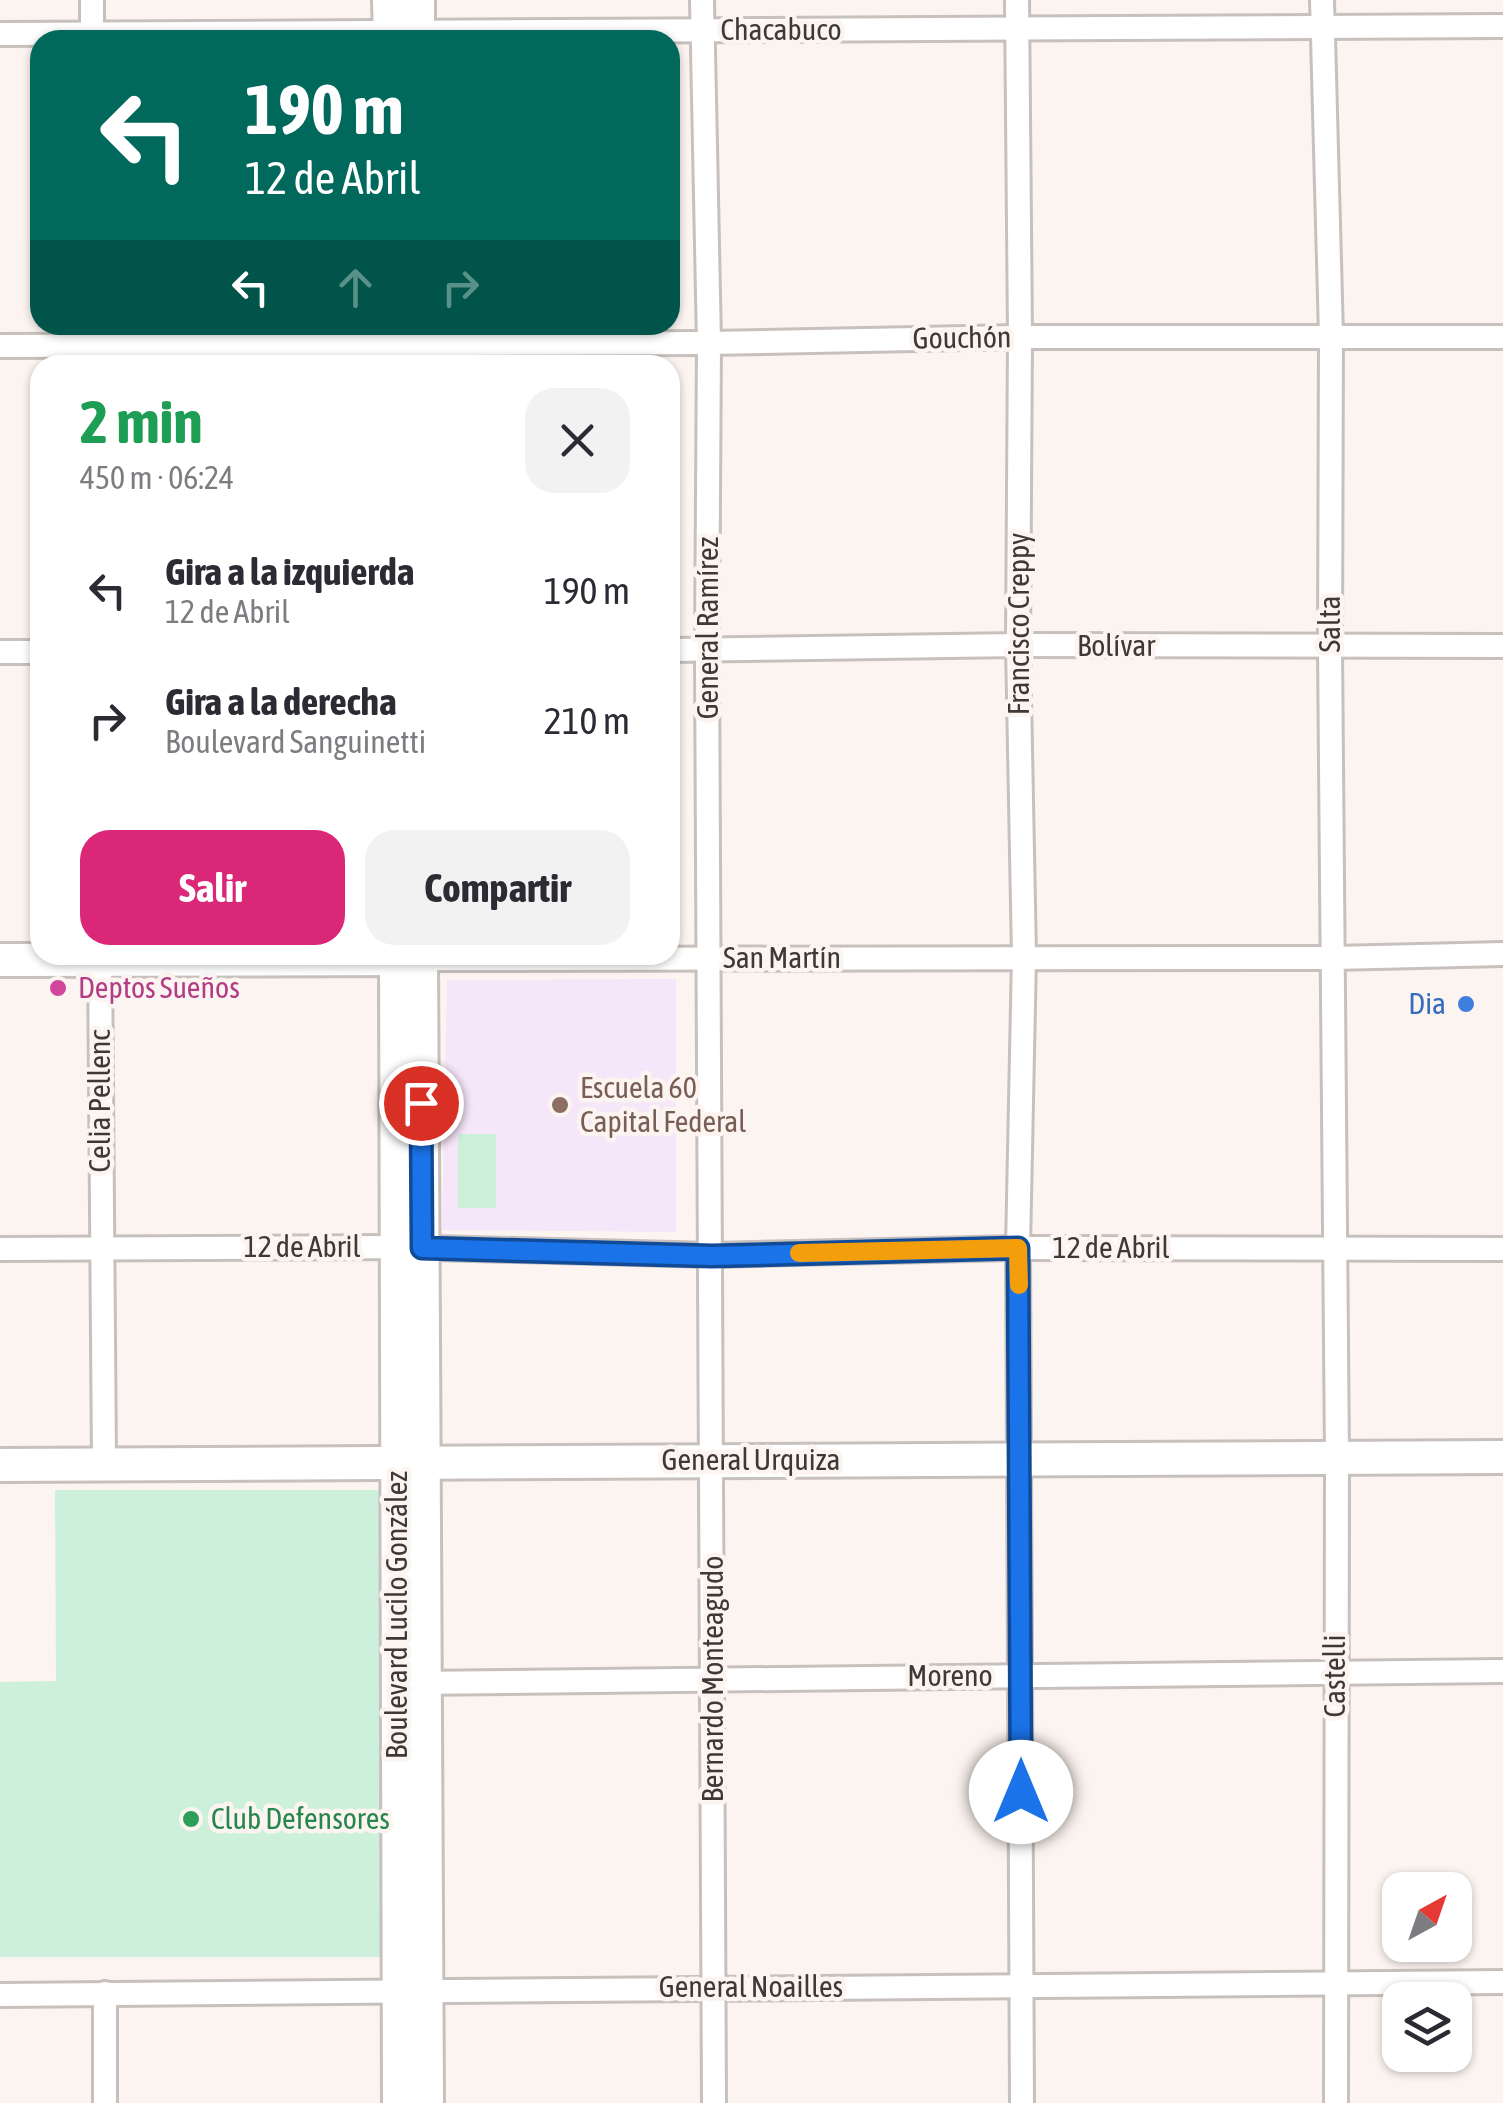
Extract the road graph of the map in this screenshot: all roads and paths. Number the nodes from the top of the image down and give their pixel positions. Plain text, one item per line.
1 (92, 0) edge
2 (702, 0) edge
3 (1017, 0) edge
4 (1322, 0) edge
5 (404, 24) edge
6 (1503, 26) edge
7 (1017, 28) junction
8 (1322, 28) junction
9 (92, 30) edge
10 (248, 30) edge
11 (702, 30) junction
12 (0, 34) edge
13 (30, 35) edge
14 (1332, 336) junction
15 (1020, 337) junction
16 (1503, 337) edge
17 (709, 343) junction
18 (97, 345) edge
19 (406, 345) edge
20 (0, 346) edge
21 (1018, 645) junction
22 (1503, 646) edge
23 (1330, 647) junction
24 (707, 649) junction
25 (680, 650) edge
26 (0, 652) edge
27 (30, 652) edge
28 (1503, 954) edge
29 (1024, 956) junction
30 (680, 958) edge
31 (711, 958) junction
32 (1334, 958) junction
33 (30, 959) edge
34 (0, 960) edge
35 (100, 965) edge
36 (409, 965) edge
37 (100, 1247) junction
38 (0, 1248) edge
39 (409, 1248) junction
40 (1018, 1248) junction
41 (1334, 1248) junction
42 (1503, 1249) edge
43 (712, 1256) junction
44 (1503, 1457) edge
45 (1019, 1458) junction
46 (1337, 1458) junction
47 (712, 1460) junction
48 (104, 1463) junction
49 (410, 1463) junction
50 (0, 1465) edge
51 (1503, 1671) edge
52 (1335, 1672) junction
53 (1020, 1675) junction
54 (713, 1678) junction
55 (411, 1683) junction
56 (1503, 1982) edge
57 (1336, 1984) junction
58 (1022, 1985) junction
59 (714, 1987) junction
60 (412, 1990) junction
61 (105, 1993) junction
62 (0, 1995) edge
63 (105, 2103) edge
64 (399, 2103) edge
65 (426, 2103) edge
66 (714, 2103) edge
67 (1022, 2103) edge
68 (1336, 2103) edge

1 - 9 street
2 - 11 street, General Ramírez
3 - 7 street, Francisco Creppy
4 - 8 street, Salta
5 - 10 street, Chacabuco
5 - 11 street, Chacabuco
6 - 8 street, Chacabuco
7 - 8 street, Chacabuco
7 - 11 street, Chacabuco
7 - 15 street, Francisco Creppy
8 - 14 street, Salta
11 - 17 street, General Ramírez
12 - 13 street, Chacabuco
14 - 15 street, Gouchón
14 - 16 street, Gouchón
14 - 23 street, Salta
15 - 17 street, Gouchón
15 - 21 street, Francisco Creppy
17 - 19 street, Gouchón
17 - 24 street, General Ramírez
18 - 19 street, Gouchón
18 - 20 street, Gouchón
21 - 23 street, Bolívar
21 - 24 street, Bolívar
21 - 29 street, Francisco Creppy
22 - 23 street, Bolívar
23 - 32 street, Salta
24 - 25 street, Bolívar
24 - 31 street, General Ramírez
26 - 27 street
28 - 32 street, San Martín
29 - 31 street, San Martín
29 - 32 street, San Martín
29 - 40 street, Francisco Creppy
30 - 31 street, San Martín
31 - 43 street, General Ramírez
32 - 41 street, Salta
33 - 34 main road, San Martín
35 - 37 street, Celia Pellenc
36 - 39 main road, Boulevard Lucilo González
37 - 38 street, 12 de Abril
37 - 39 street, 12 de Abril
37 - 48 street, Celia Pellenc
39 - 43 street, 12 de Abril
39 - 49 main road, Boulevard Lucilo González
40 - 41 street, 12 de Abril
40 - 43 street, 12 de Abril
40 - 45 street, Francisco Creppy
41 - 42 street, 12 de Abril
41 - 46 street, Castelli
43 - 47 street, Bernardo Monteagudo
44 - 46 main road, General Urquiza
45 - 46 main road, General Urquiza
45 - 47 main road, General Urquiza
45 - 53 street, Francisco Creppy
46 - 52 street, Castelli
47 - 49 main road, General Urquiza
47 - 54 street, Bernardo Monteagudo
48 - 49 main road, General Urquiza
48 - 50 main road, General Urquiza
49 - 55 main road, Boulevard Lucilo González
51 - 52 street, Moreno
52 - 53 street, Moreno
52 - 57 street, Castelli
53 - 54 street, Moreno
53 - 58 street, Francisco Creppy
54 - 55 street, Moreno
54 - 59 street, Bernardo Monteagudo
55 - 60 main road, Boulevard Lucilo González
56 - 57 street, General Noailles
57 - 58 street, General Noailles
57 - 68 street, Castelli
58 - 59 street, General Noailles
58 - 67 street, Francisco Creppy
59 - 60 street, General Noailles
59 - 66 street, Bernardo Monteagudo
60 - 61 street, General Noailles
60 - 64 main road, Boulevard Lucilo González
60 - 65 main road, Boulevard Lucilo González
61 - 62 street, General Noailles
61 - 63 street

